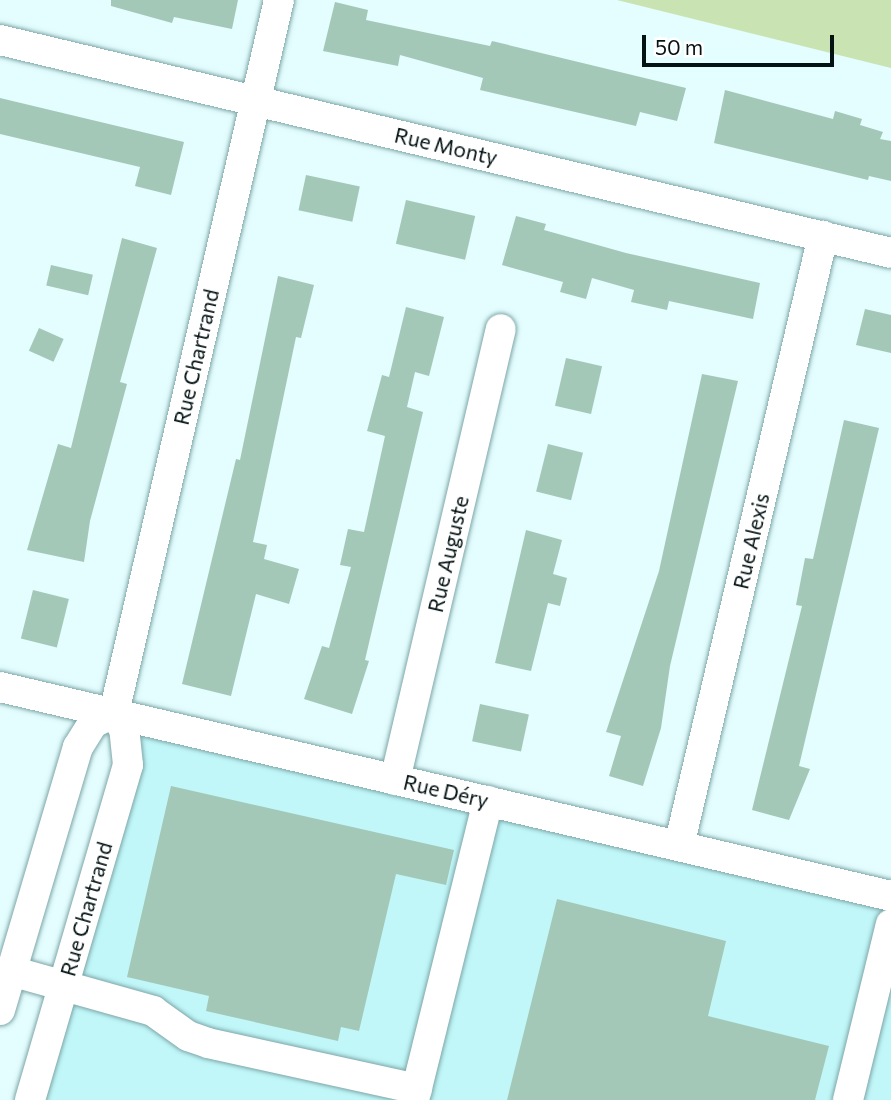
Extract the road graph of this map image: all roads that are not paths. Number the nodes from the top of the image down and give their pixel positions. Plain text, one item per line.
1 (279, 0) edge
2 (0, 40) edge
3 (255, 101) junction
4 (823, 236) junction
5 (891, 253) edge
6 (501, 329) dead end
7 (0, 687) edge
8 (114, 713) junction
9 (395, 780) junction
10 (488, 801) junction
11 (679, 846) junction
12 (891, 896) edge
13 (891, 924) edge
14 (12, 971) junction
15 (64, 986) junction
16 (0, 1010) edge
17 (416, 1095) edge
18 (30, 1100) edge
19 (848, 1100) edge

1 - 3 street, Rue Chartrand
2 - 3 street, Rue Monty
3 - 4 street, Rue Monty
3 - 8 street, Rue Chartrand
4 - 5 street, Rue Monty
4 - 11 street, Rue Alexis
6 - 9 street, Rue Auguste
7 - 8 street, Rue Déry
8 - 9 street, Rue Déry
8 - 14 street
8 - 15 street, Rue Chartrand
9 - 10 street, Rue Déry
10 - 11 street, Rue Déry
10 - 17 street
11 - 12 street, Rue Déry
13 - 19 street
14 - 15 street, Rue Chartrand
14 - 16 street
15 - 17 street
15 - 18 street, Rue Chartrand

